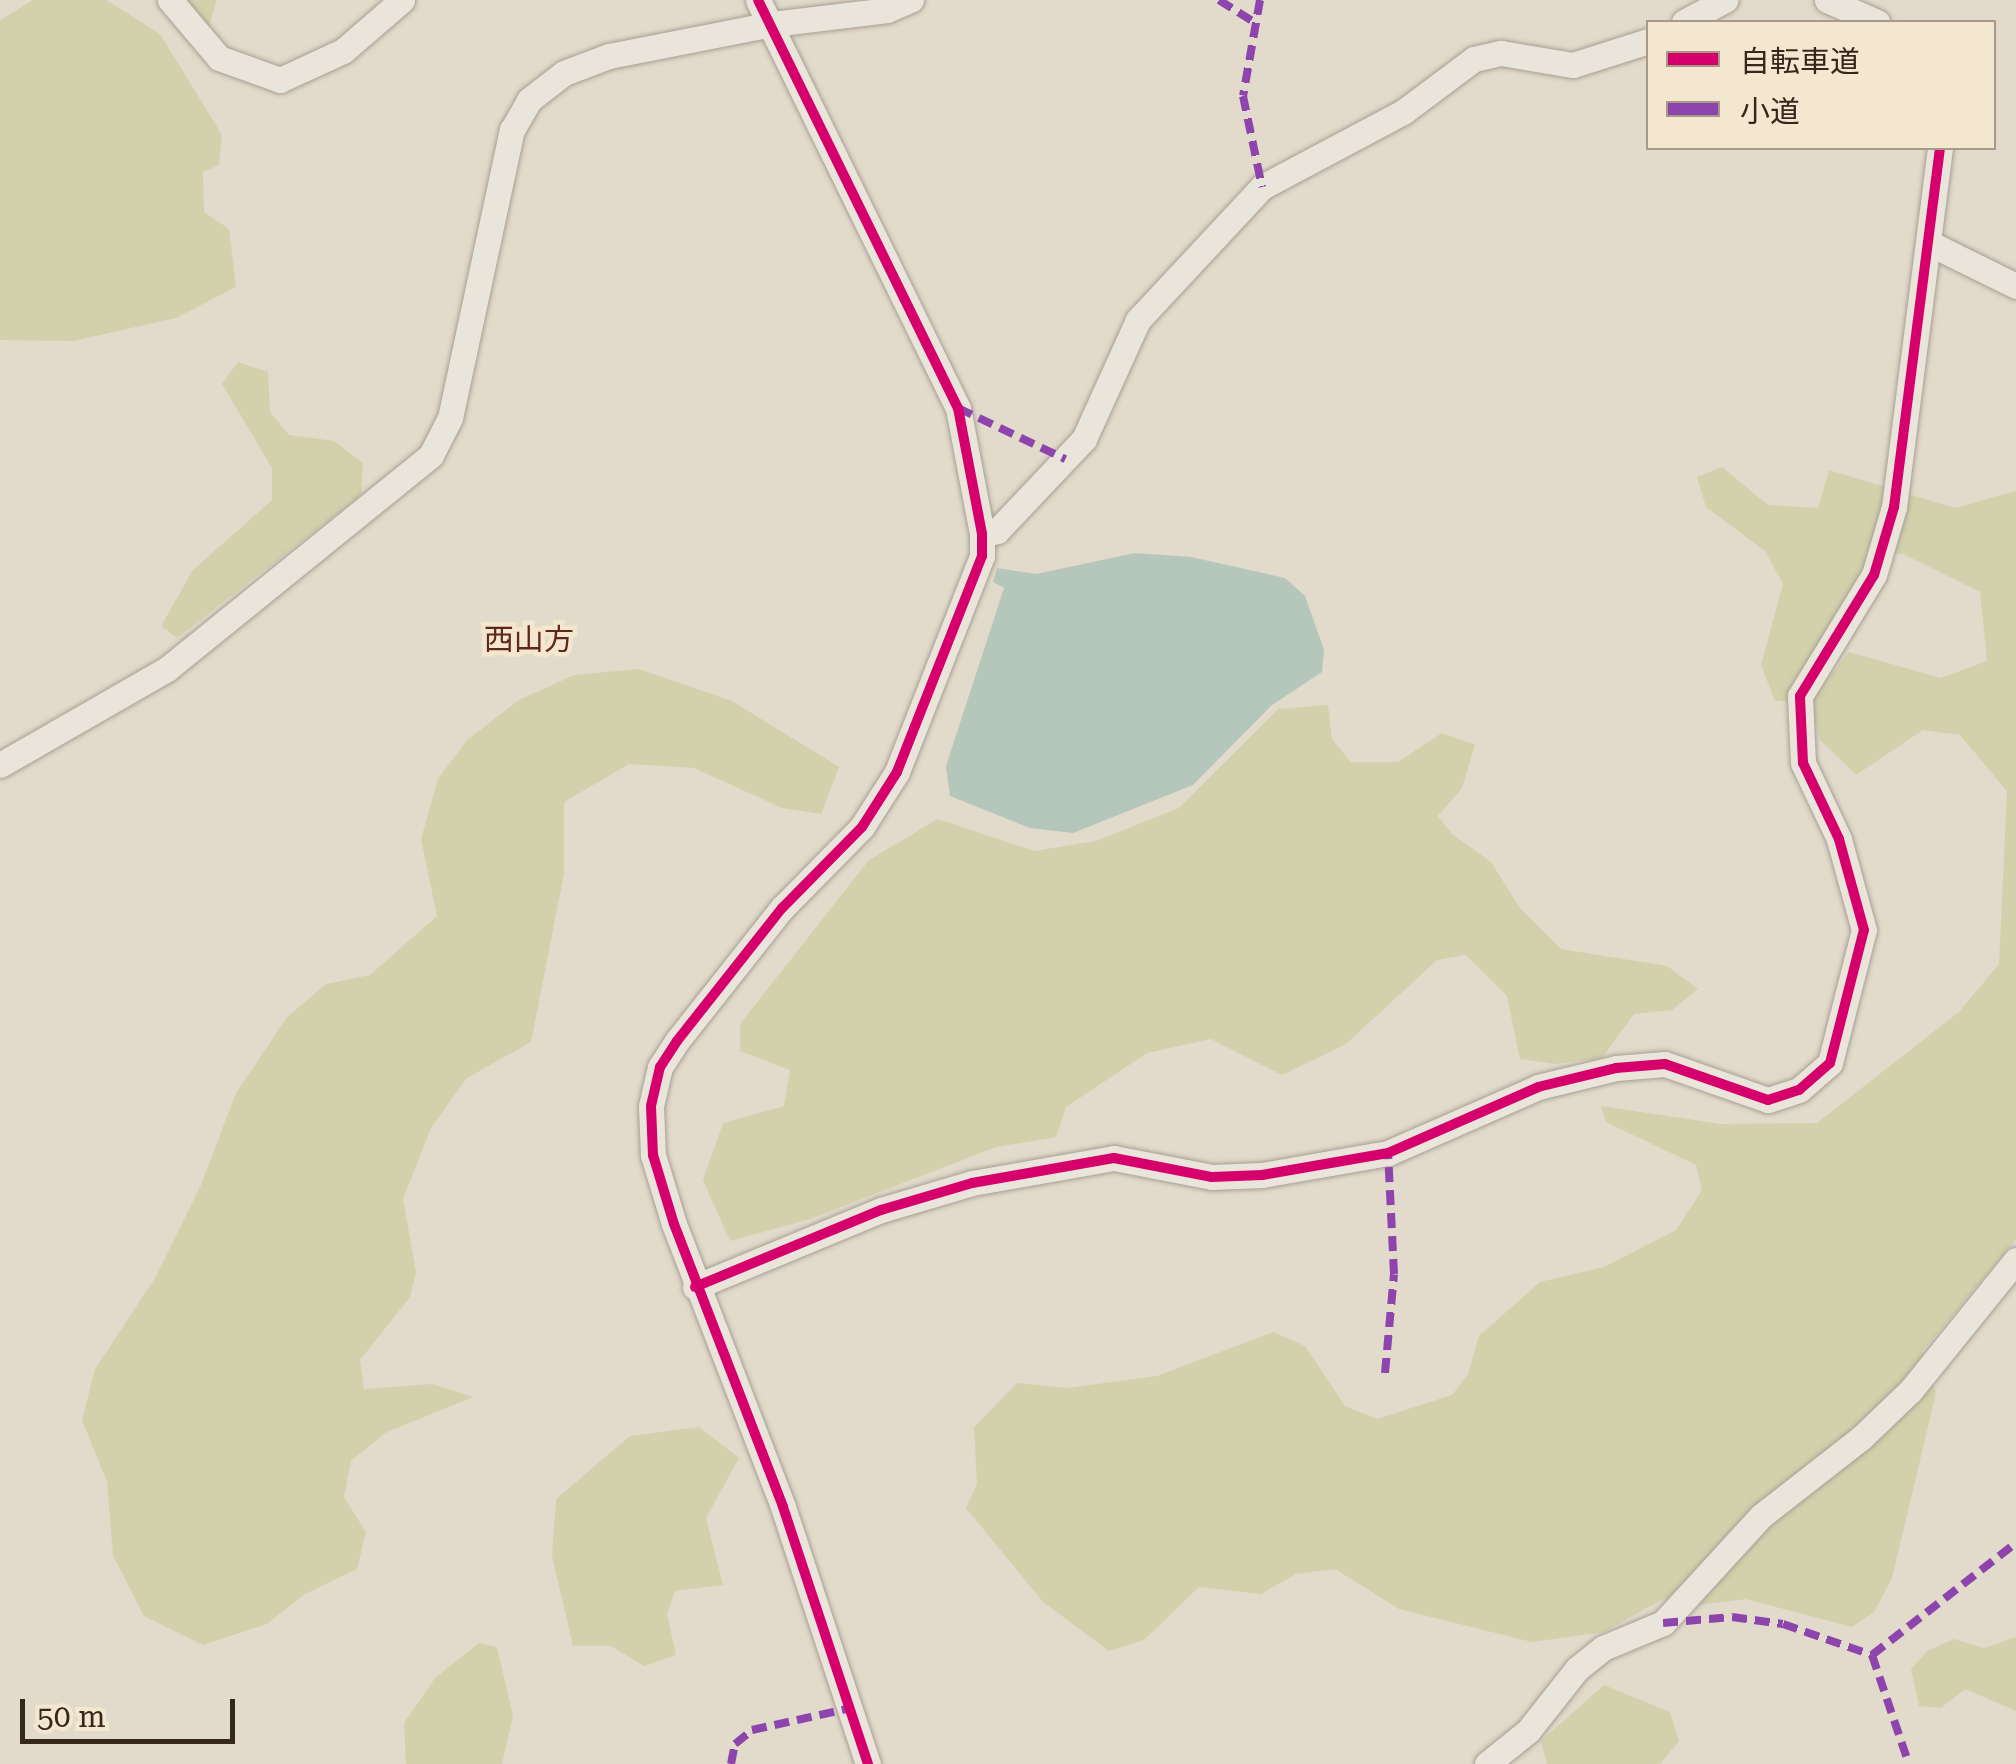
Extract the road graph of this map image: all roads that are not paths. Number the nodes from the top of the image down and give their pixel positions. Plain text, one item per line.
1 (170, 0) edge
2 (402, 0) edge
3 (758, 0) edge
4 (911, 0) edge
5 (1724, 0) edge
6 (1827, 0) edge
7 (1688, 20) edge
8 (1872, 20) edge
9 (772, 24) junction
10 (1646, 42) edge
11 (1940, 150) edge
12 (1931, 244) junction
13 (2016, 286) edge
14 (982, 545) junction
15 (0, 765) edge
16 (2016, 1260) edge
17 (695, 1287) junction
18 (868, 1764) edge
19 (1487, 1764) edge

1 - 2 street
3 - 9 street
4 - 9 street
5 - 7 street
6 - 8 street
9 - 14 street
9 - 15 street
10 - 14 street
11 - 12 street
12 - 13 street
12 - 17 street
14 - 17 street
16 - 19 street
17 - 18 street

